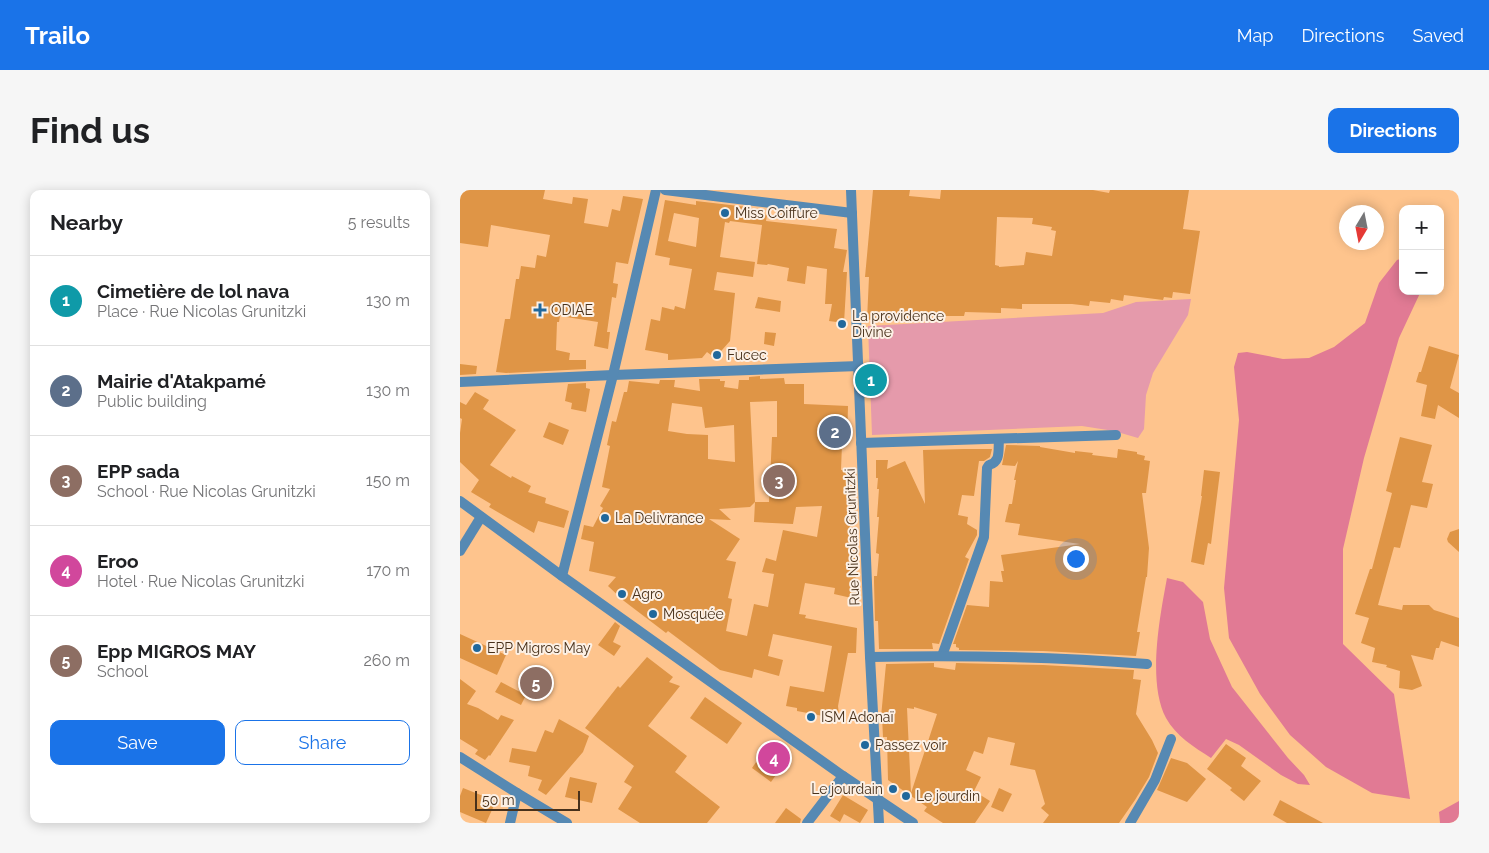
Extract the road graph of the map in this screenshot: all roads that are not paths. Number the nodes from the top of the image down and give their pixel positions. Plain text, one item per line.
1 (656, 190) edge
2 (664, 190) edge
3 (852, 190) edge
4 (852, 213) junction
5 (859, 366) junction
6 (613, 374) junction
7 (460, 382) edge
8 (1116, 436) dead end
9 (999, 439) junction
10 (862, 443) junction
11 (460, 501) edge
12 (481, 517) junction
13 (460, 551) edge
14 (562, 576) junction
15 (942, 656) junction
16 (870, 657) junction
17 (1146, 664) dead end
18 (1171, 738) dead end
19 (460, 756) edge
20 (843, 776) junction
21 (518, 793) junction
22 (878, 800) junction
23 (510, 823) edge
24 (567, 823) edge
25 (808, 823) edge
26 (879, 823) edge
27 (913, 823) edge
28 (1130, 823) edge

1 - 6 street
2 - 4 street
3 - 4 street, Rue Nicolas Grunitzki
4 - 5 street, Rue Nicolas Grunitzki
5 - 6 street
5 - 10 street, Rue Nicolas Grunitzki
6 - 7 street
6 - 14 street
8 - 9 street
9 - 10 street
9 - 15 street
10 - 16 street, Rue Nicolas Grunitzki
11 - 12 street
12 - 13 street
12 - 14 street
14 - 20 street
15 - 16 street
15 - 17 street
16 - 22 street, Rue Nicolas Grunitzki
18 - 28 street
19 - 21 street
20 - 22 street
20 - 25 street
21 - 23 street
21 - 24 street
22 - 26 street, Rue Nicolas Grunitzki
22 - 27 street

